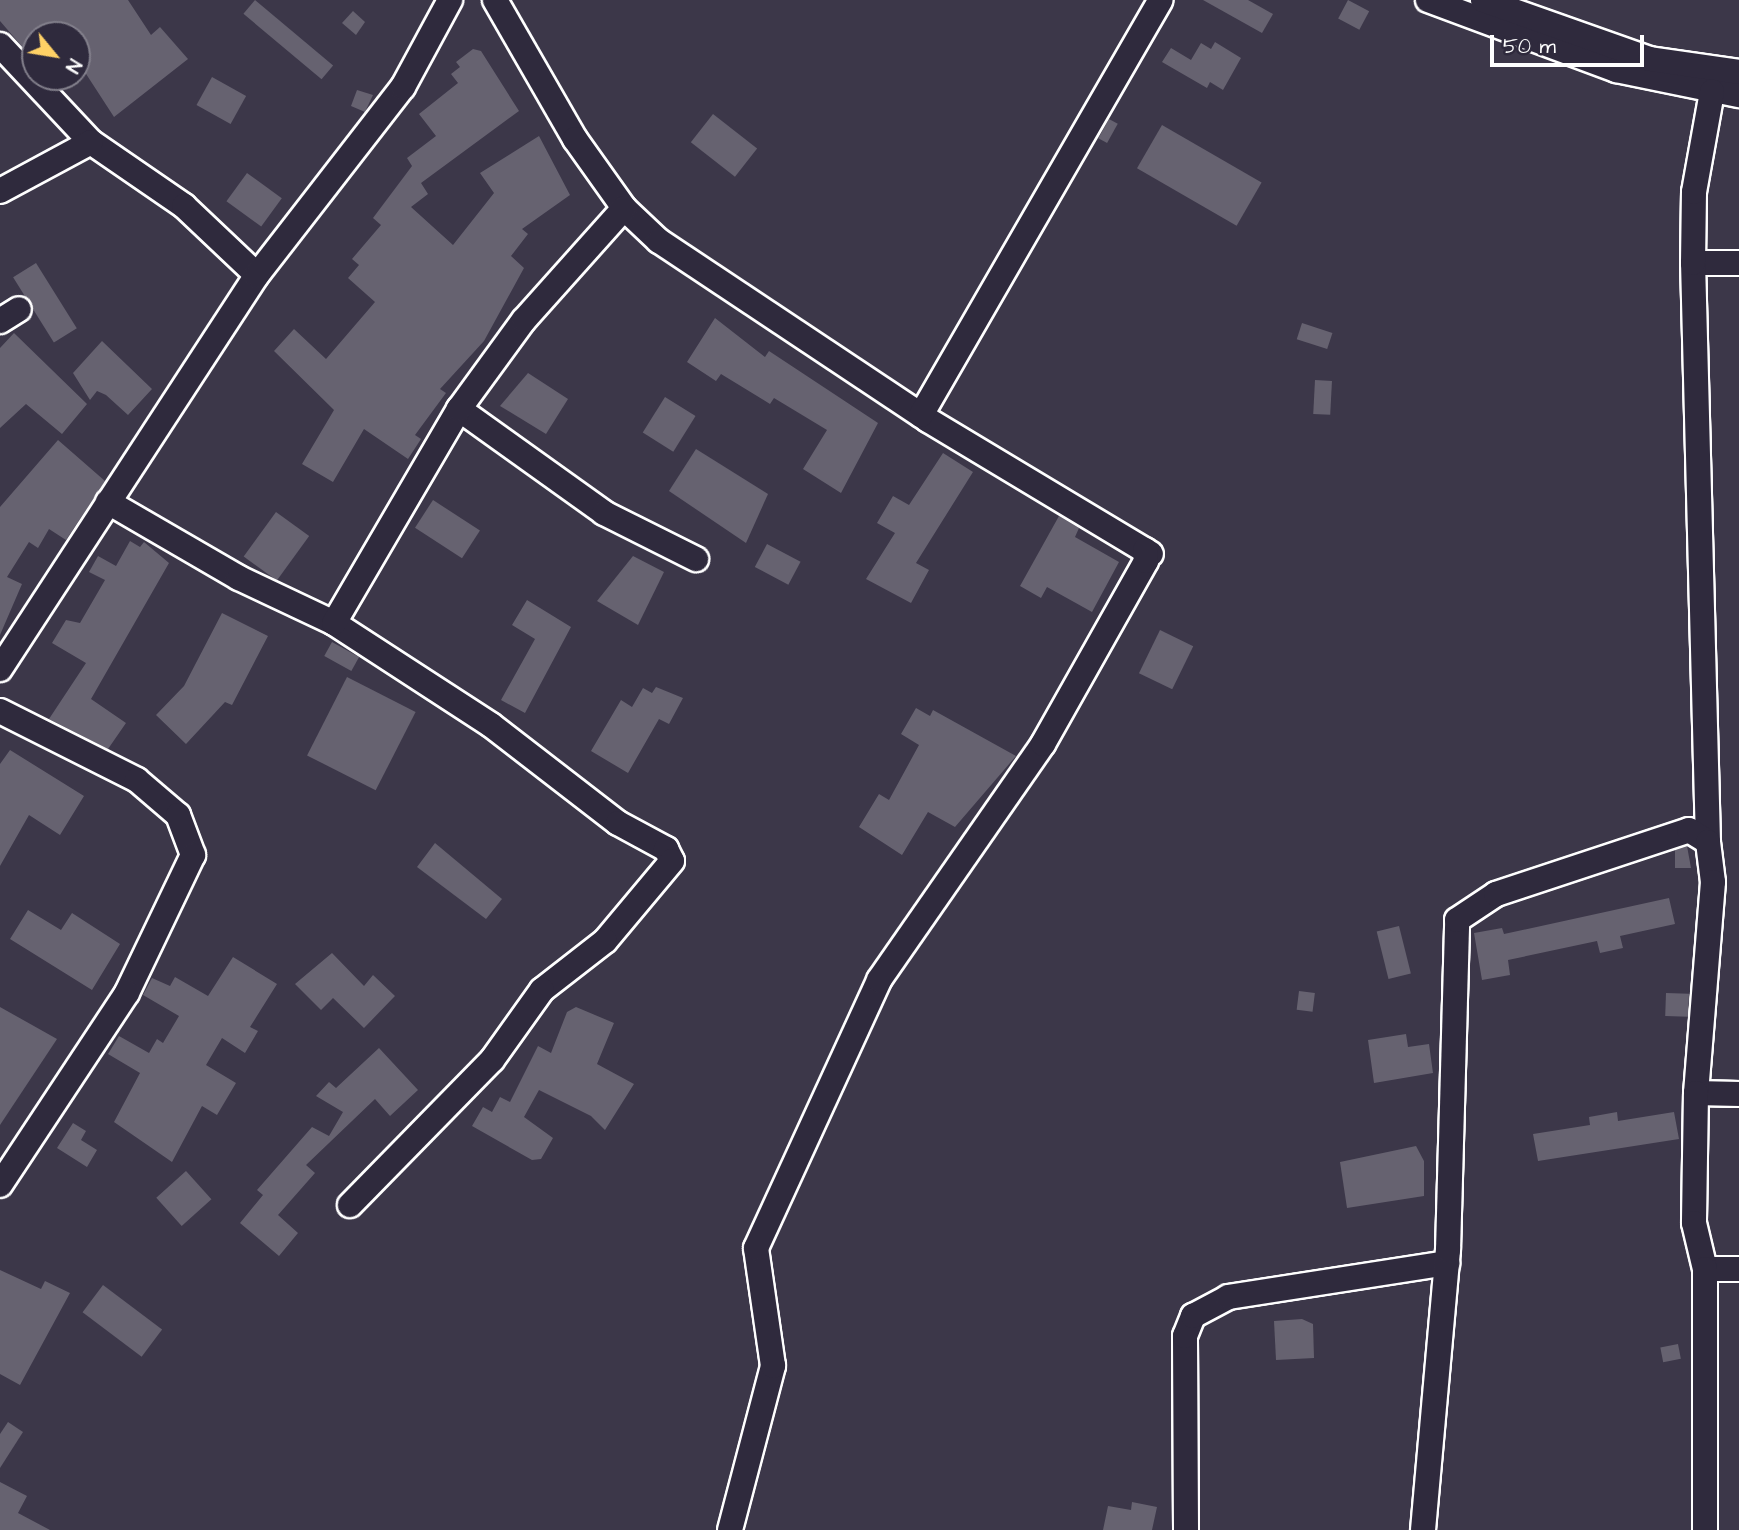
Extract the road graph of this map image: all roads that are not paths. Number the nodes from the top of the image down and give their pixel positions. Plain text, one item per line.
1 (450, 0) edge
2 (495, 0) edge
3 (1161, 0) edge
4 (1428, 0) edge
5 (1482, 0) edge
6 (0, 45) edge
7 (1739, 72) edge
8 (1712, 92) junction
9 (1739, 95) edge
10 (91, 142) junction
11 (0, 191) edge
12 (624, 208) junction
13 (1693, 263) junction
14 (1739, 263) edge
15 (257, 275) junction
16 (459, 409) junction
17 (921, 415) junction
18 (108, 502) junction
19 (696, 559) dead end
20 (334, 623) junction
21 (0, 670) edge
22 (0, 711) edge
23 (1708, 842) junction
24 (1696, 1093) junction
25 (1739, 1094) edge
26 (0, 1185) edge
27 (350, 1205) dead end
28 (1447, 1263) junction
29 (1705, 1269) junction
30 (1739, 1269) edge
31 (730, 1530) edge
32 (1186, 1530) edge
33 (1423, 1530) edge
34 (1705, 1530) edge

1 - 15 street
2 - 12 street
3 - 17 street
4 - 8 street
5 - 7 street
6 - 10 street
8 - 9 street
8 - 13 street
10 - 11 street
10 - 15 street
12 - 16 street
12 - 17 street
13 - 14 street
13 - 23 street
15 - 18 street
16 - 19 street
16 - 20 street
17 - 31 street
18 - 20 street
18 - 21 street
20 - 27 street
22 - 26 street
23 - 24 street
23 - 28 street
24 - 25 street
24 - 29 street
28 - 32 street
28 - 33 street
29 - 30 street
29 - 34 street

